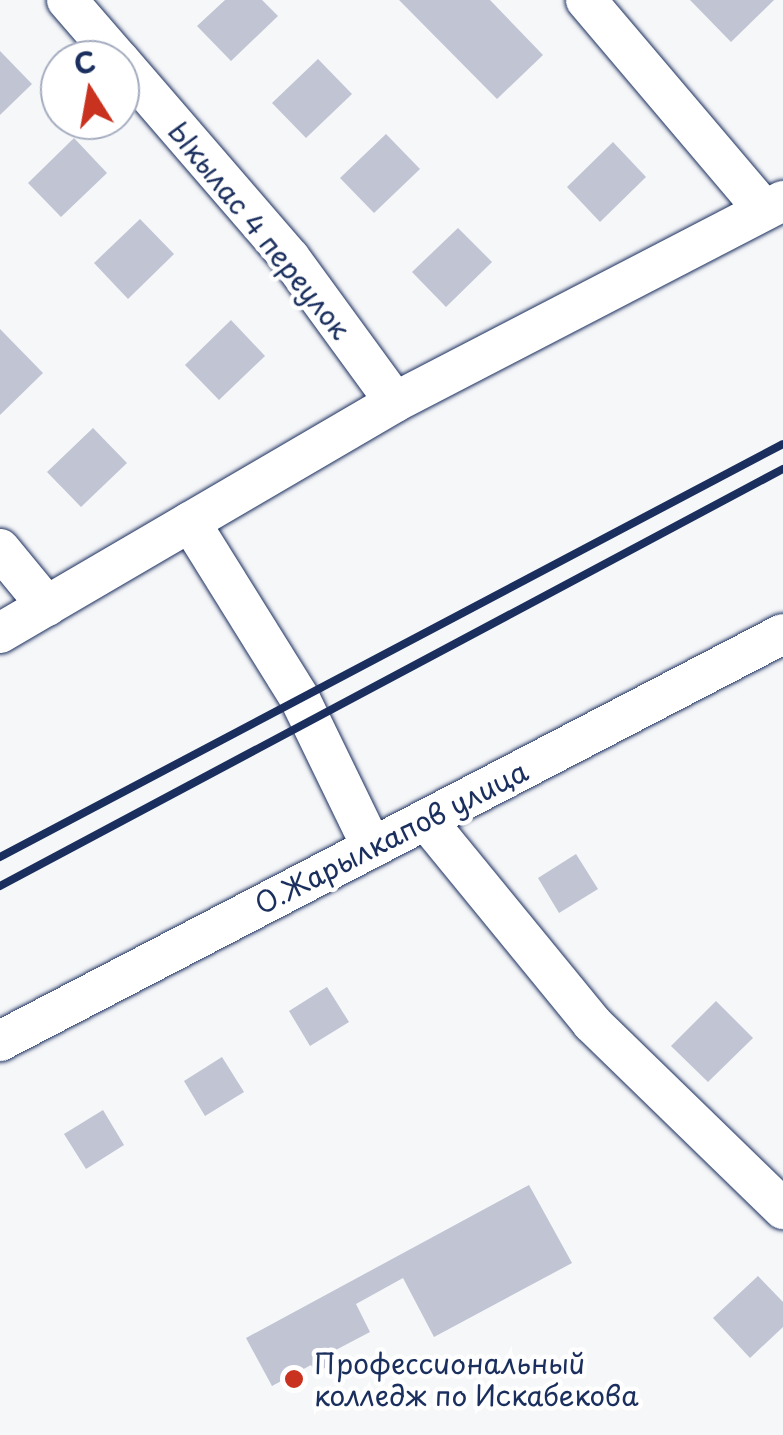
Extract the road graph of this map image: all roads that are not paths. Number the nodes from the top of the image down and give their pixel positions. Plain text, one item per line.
1 (67, 0) edge
2 (586, 0) edge
3 (101, 40) edge
4 (140, 85) edge
5 (774, 205) edge
6 (395, 402) junction
7 (190, 522) junction
8 (0, 549) edge
9 (47, 606) junction
10 (0, 633) edge
11 (783, 634) edge
12 (426, 820) junction
13 (372, 846) junction
14 (0, 1041) edge
15 (783, 1209) edge

1 - 3 street, Ыкылас 4 переулок
2 - 5 street
4 - 6 street, Ыкылас 4 переулок
5 - 6 street
6 - 7 street
7 - 9 street
7 - 13 street
8 - 9 street
9 - 10 street
11 - 12 street, О.Жарылкапов улица
12 - 13 street, О.Жарылкапов улица
12 - 15 street
13 - 14 street, О.Жарылкапов улица

